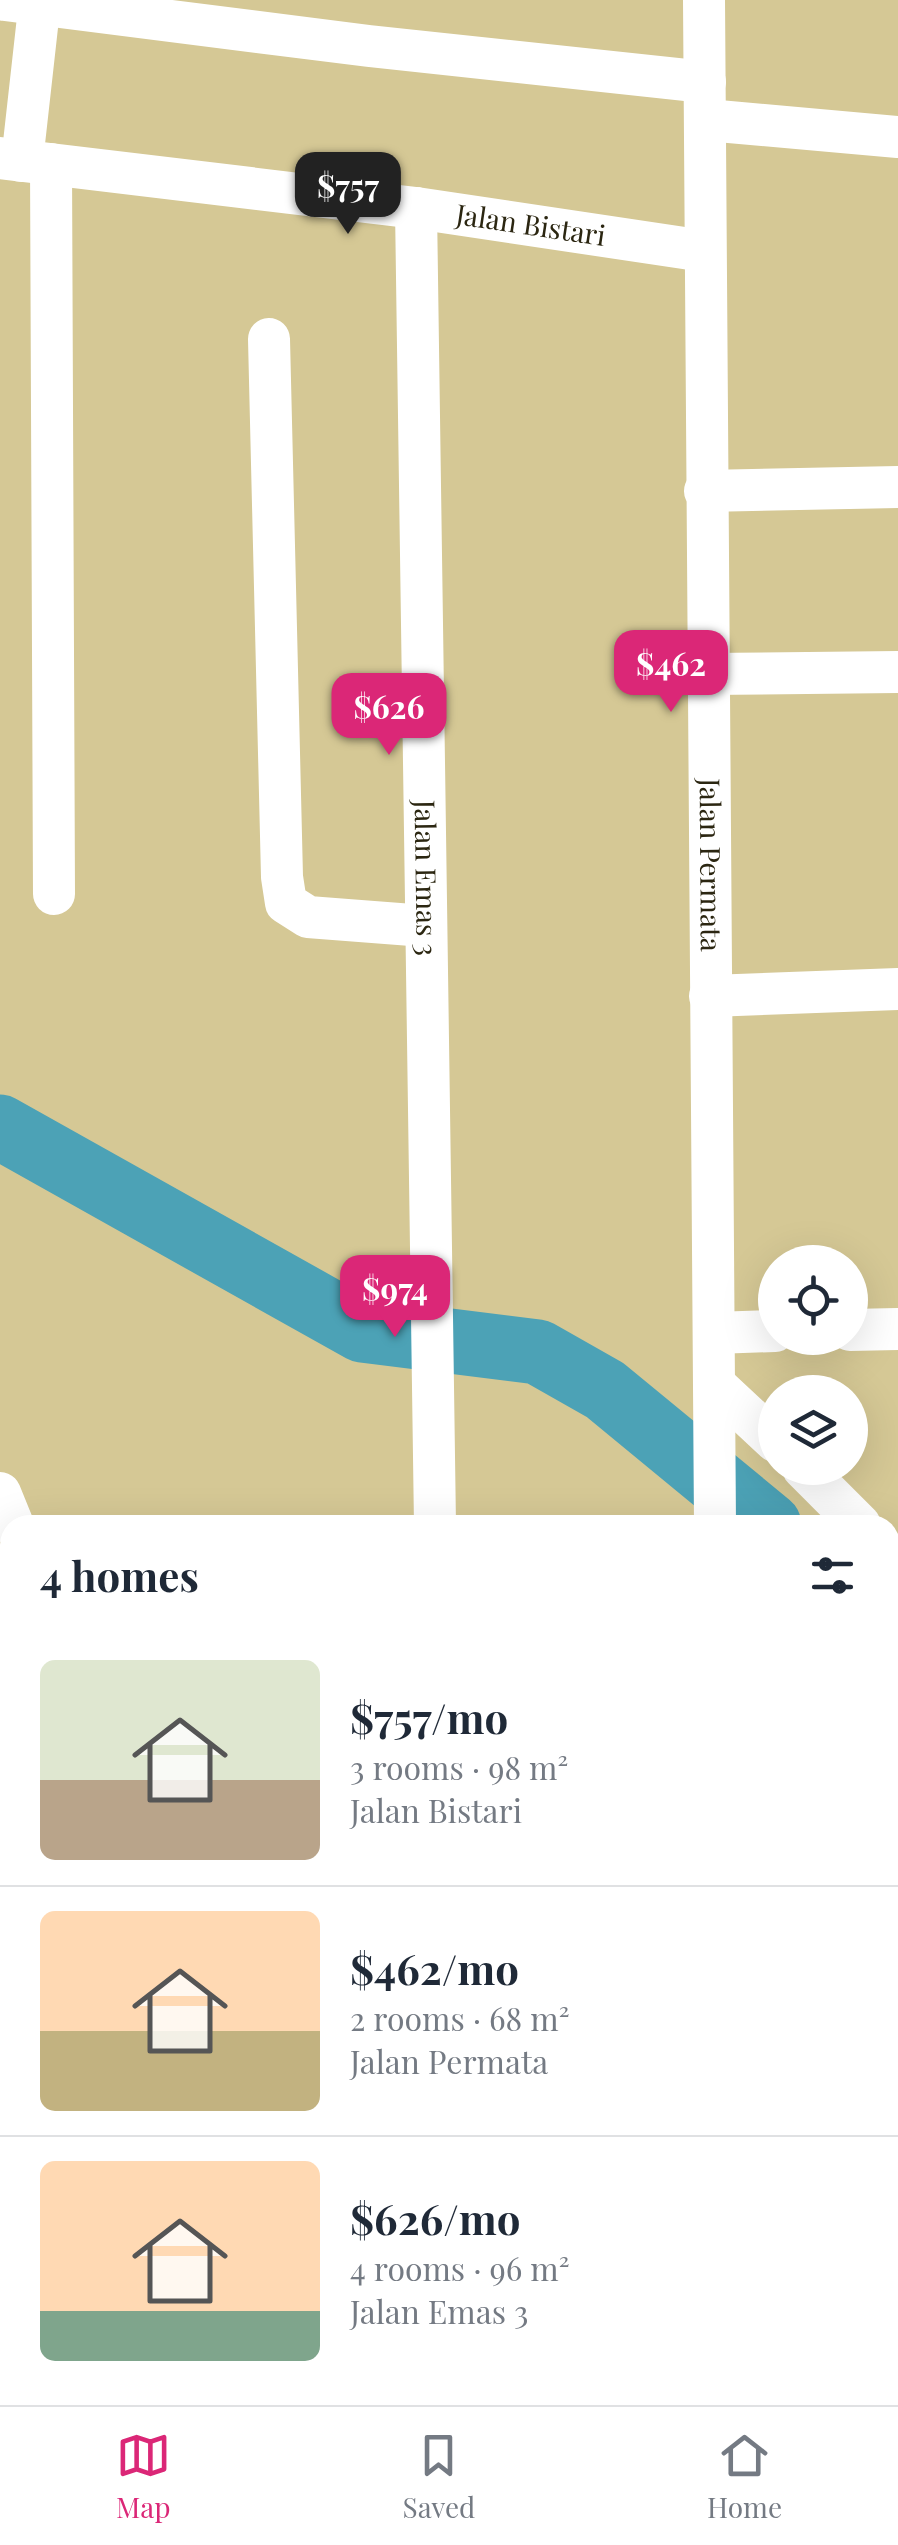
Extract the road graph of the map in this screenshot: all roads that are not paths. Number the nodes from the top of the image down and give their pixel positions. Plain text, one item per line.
1 (704, 0) edge
2 (28, 1) edge
3 (706, 101) junction
4 (898, 137) edge
5 (24, 161) edge
6 (416, 208) junction
7 (704, 251) junction
8 (269, 339) dead end
9 (898, 486) edge
10 (706, 491) junction
11 (898, 672) edge
12 (707, 674) junction
13 (54, 894) dead end
14 (425, 926) junction
15 (898, 990) edge
16 (710, 996) junction
17 (898, 1329) edge
18 (868, 1330) edge
19 (714, 1332) junction
20 (758, 1332) edge
21 (714, 1384) junction
22 (758, 1426) edge
23 (820, 1485) edge
24 (435, 1515) edge
25 (715, 1515) edge
26 (850, 1515) edge

1 - 3 street, Jalan Permata
2 - 3 street
2 - 5 street
3 - 4 street
3 - 7 street, Jalan Permata
5 - 6 street, Jalan Bistari
5 - 13 street
6 - 7 street, Jalan Bistari
6 - 14 street, Jalan Emas 3
7 - 10 street, Jalan Permata
8 - 14 street
9 - 10 street
10 - 12 street, Jalan Permata
11 - 12 street
12 - 16 street, Jalan Permata
14 - 24 street, Jalan Emas 3
15 - 16 street
16 - 19 street, Jalan Permata
17 - 18 street
19 - 20 street
19 - 21 street, Jalan Permata
21 - 22 street
21 - 25 street, Jalan Permata
23 - 26 street

